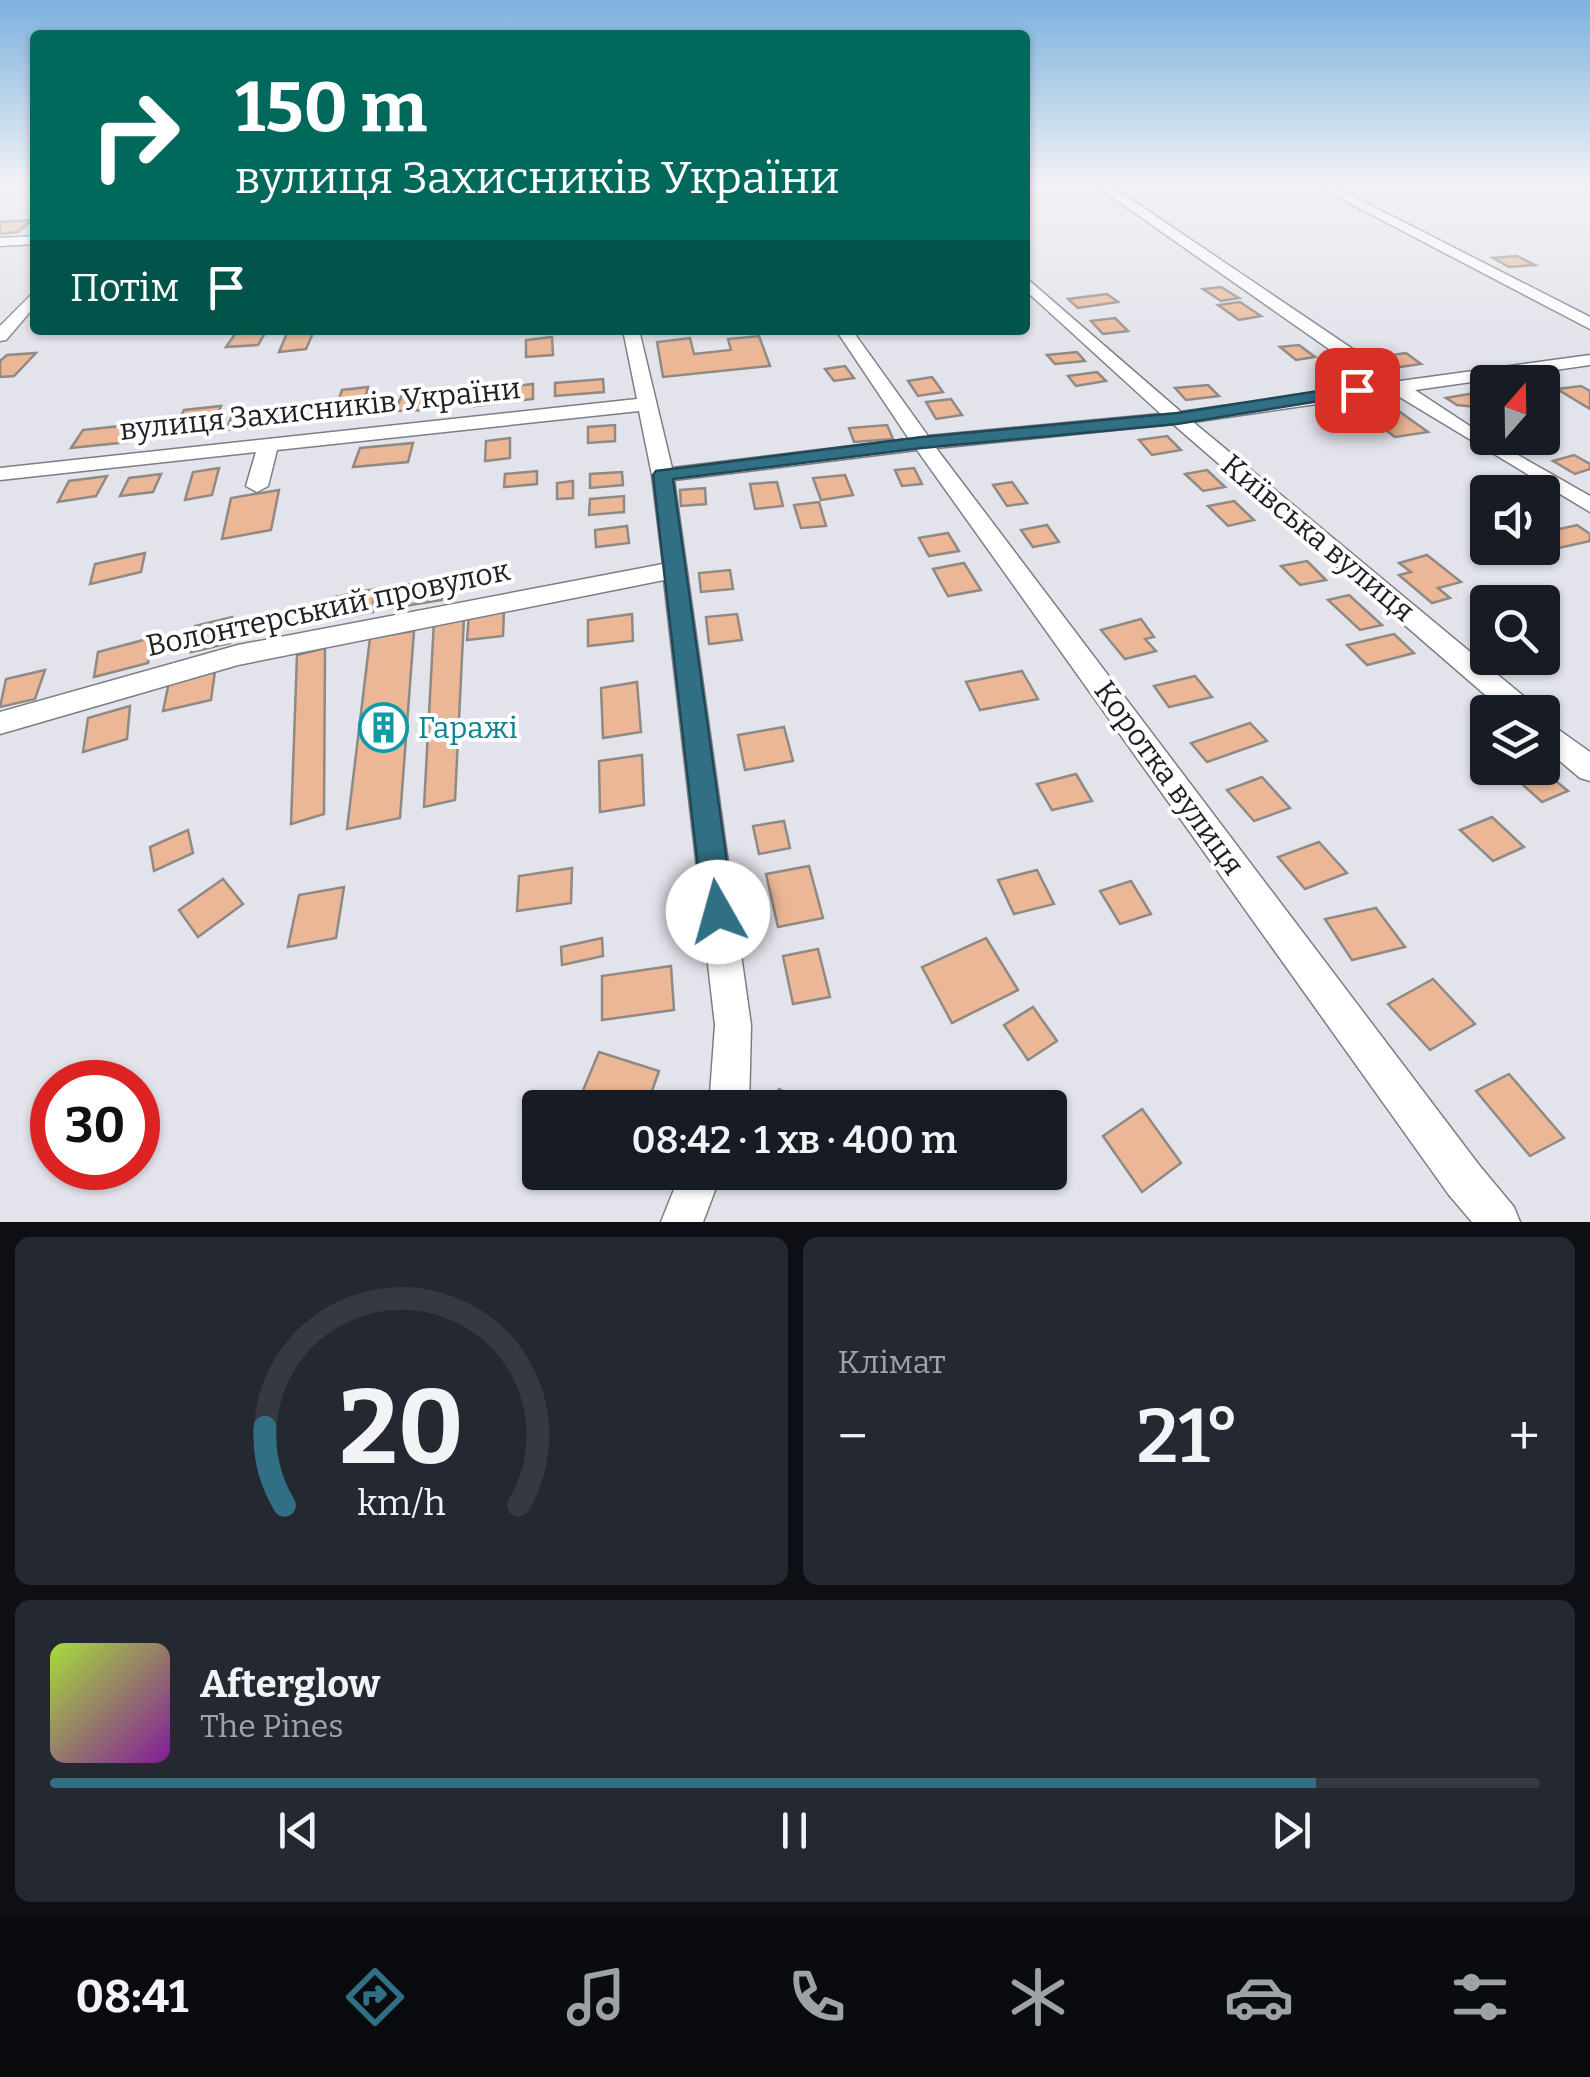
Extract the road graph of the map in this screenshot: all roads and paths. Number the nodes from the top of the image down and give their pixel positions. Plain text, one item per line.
1 (30, 240) edge
2 (1181, 240) edge
3 (1427, 240) edge
4 (0, 242) edge
5 (1030, 286) edge
6 (30, 302) edge
7 (1590, 324) edge
8 (632, 335) edge
9 (847, 335) edge
10 (0, 336) edge
11 (1590, 360) edge
12 (1393, 385) junction
13 (647, 404) junction
14 (1177, 418) junction
15 (922, 443) junction
16 (268, 445) junction
17 (0, 474) edge
18 (662, 475) junction
19 (257, 486) dead end
20 (1590, 504) edge
21 (673, 570) junction
22 (1503, 695) edge
23 (0, 723) edge
24 (1560, 744) edge
25 (1590, 769) edge
26 (729, 1090) edge
27 (695, 1190) edge
28 (682, 1222) edge
29 (1499, 1222) edge

1 - 4 street
2 - 12 street
3 - 7 street
5 - 14 street, Київська вулиця
6 - 10 street
8 - 13 street
9 - 15 street, Коротка вулиця
11 - 12 street
12 - 14 street
12 - 20 street
13 - 16 street, вулиця Захисників України
13 - 18 street
14 - 15 street
14 - 22 street, Київська вулиця
15 - 18 street
15 - 29 street, Коротка вулиця
16 - 17 street, вулиця Захисників України
16 - 19 street
18 - 21 street
21 - 23 street, Волонтерський провулок
21 - 26 street
24 - 25 street
27 - 28 street

